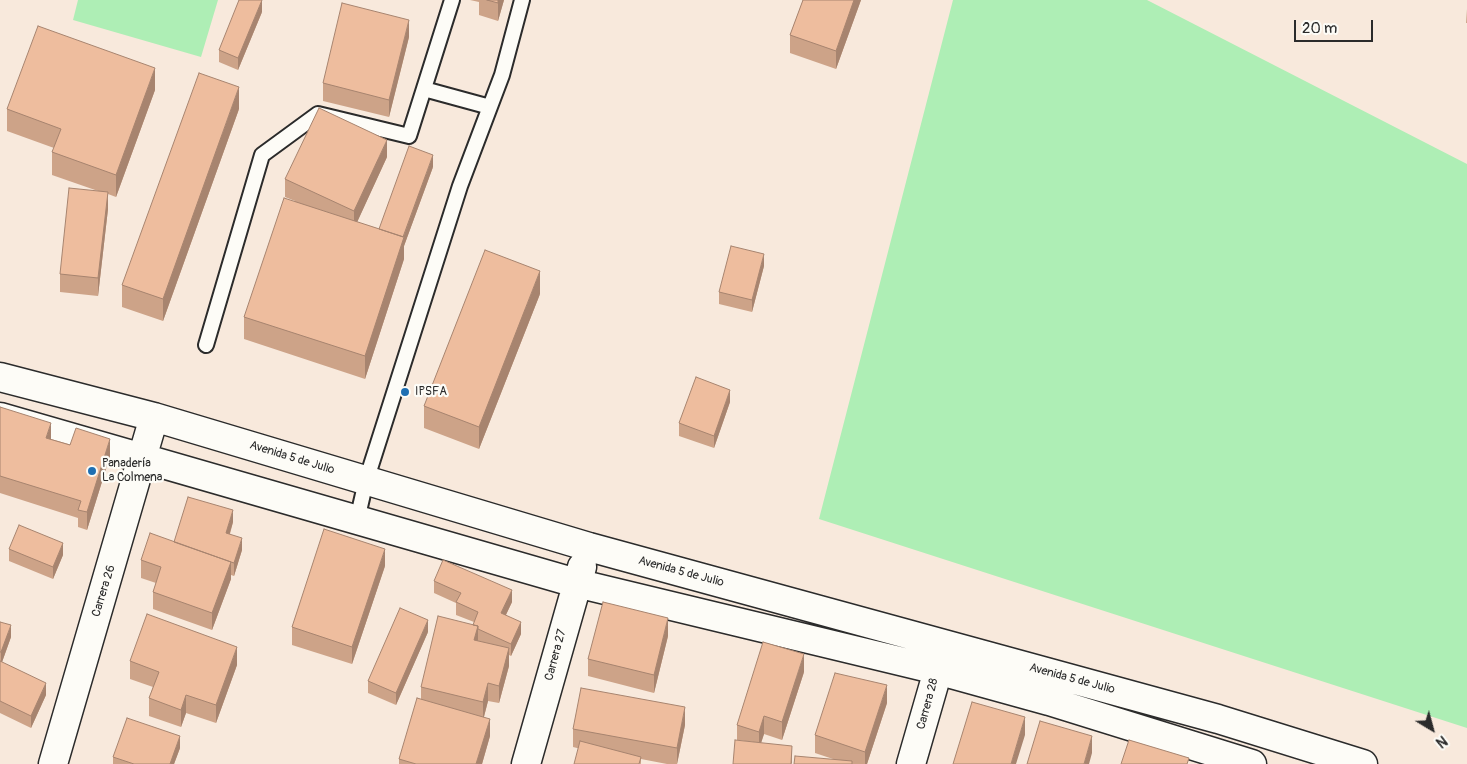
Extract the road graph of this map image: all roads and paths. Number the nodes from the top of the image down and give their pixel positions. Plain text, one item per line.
1 (452, 0) edge
2 (522, 0) edge
3 (424, 89) junction
4 (490, 107) junction
5 (206, 344) dead end
6 (0, 377) edge
7 (0, 417) edge
8 (154, 417) junction
9 (143, 459) junction
10 (366, 481) junction
11 (357, 520) junction
12 (589, 547) junction
13 (576, 583) junction
14 (946, 645) junction
15 (937, 670) junction
16 (1218, 759) edge
17 (53, 764) edge
18 (526, 764) edge
19 (911, 764) edge
20 (1252, 764) edge
21 (1363, 764) edge

1 - 3 lane
2 - 4 lane
3 - 4 lane
3 - 5 lane
4 - 10 lane
6 - 8 street, Avenida 5 de Julio
7 - 9 street
8 - 9 street, Carrera 26
8 - 10 street, Avenida 5 de Julio
9 - 11 street
9 - 17 street, Carrera 26
10 - 11 lane
10 - 12 street, Avenida 5 de Julio
11 - 13 street
12 - 13 street, Carrera 27
12 - 14 street, Avenida 5 de Julio
13 - 15 street
13 - 18 street, Carrera 27
14 - 15 street, Carrera 28
14 - 21 street, Avenida 5 de Julio
15 - 16 street
15 - 19 street, Carrera 28
16 - 20 street

